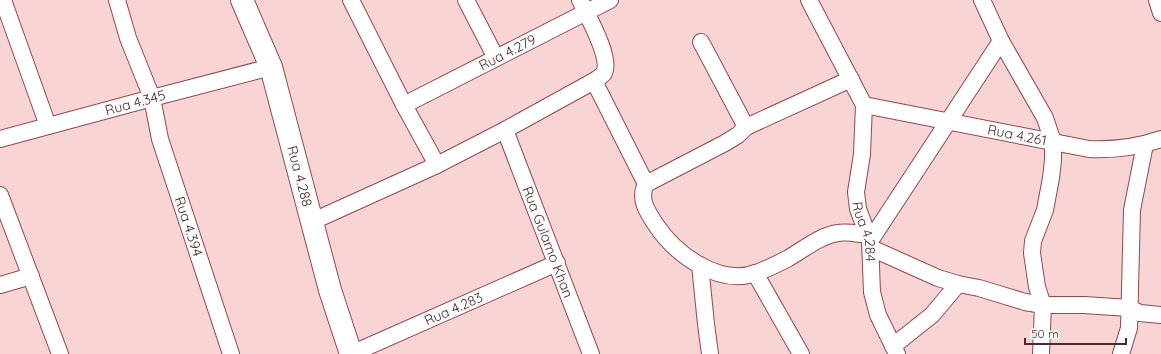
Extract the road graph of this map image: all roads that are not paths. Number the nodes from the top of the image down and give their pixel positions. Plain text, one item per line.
1 (3, 0) edge
2 (117, 0) edge
3 (243, 0) edge
4 (351, 0) edge
5 (466, 0) edge
6 (610, 0) edge
7 (809, 0) edge
8 (982, 0) edge
9 (1157, 0) edge
10 (583, 6) edge
11 (1161, 13) edge
12 (1001, 41) junction
13 (701, 42) dead end
14 (496, 58) junction
15 (271, 67) junction
16 (851, 79) junction
17 (594, 81) junction
18 (152, 98) junction
19 (404, 105) junction
20 (868, 106) junction
21 (949, 121) junction
22 (48, 126) junction
23 (746, 127) junction
24 (504, 130) junction
25 (0, 139) edge
26 (1161, 139) edge
27 (1053, 142) junction
28 (1145, 144) junction
29 (437, 164) junction
30 (646, 184) junction
31 (0, 195) edge
32 (311, 222) junction
33 (870, 241) junction
34 (556, 263) junction
35 (700, 265) junction
36 (756, 273) junction
37 (31, 276) junction
38 (958, 284) junction
39 (0, 285) edge
40 (1043, 305) junction
41 (1129, 308) junction
42 (1161, 315) edge
43 (895, 350) edge
44 (60, 354) edge
45 (231, 354) edge
46 (351, 354) edge
47 (591, 354) edge
48 (710, 354) edge
49 (801, 354) edge
50 (1041, 354) edge
51 (1121, 354) edge

1 - 22 street
2 - 18 street, Rua 4.394
3 - 15 street, Rua 4.288
4 - 19 street
5 - 14 street
6 - 10 street, Rua 4.279
7 - 16 street
8 - 12 street
9 - 11 street
10 - 14 street, Rua 4.279
10 - 17 street
12 - 21 street
12 - 27 street
13 - 23 street
14 - 19 street, Rua 4.279
15 - 18 street, Rua 4.345
15 - 32 street, Rua 4.288
16 - 20 street
16 - 23 street
17 - 24 street
17 - 30 street
18 - 22 street, Rua 4.345
18 - 45 street, Rua 4.394
19 - 29 street
20 - 21 street, Rua 4.261
20 - 33 street, Rua 4.284
21 - 27 street, Rua 4.261
21 - 33 street
22 - 25 street, Rua 4.345
23 - 30 street
24 - 29 street
24 - 34 street, Rua Gulamo Khan
26 - 28 street, Rua 4.261
27 - 28 street, Rua 4.261
27 - 40 street
28 - 41 street
29 - 32 street
30 - 35 street
31 - 37 street
32 - 46 street, Rua 4.288
33 - 36 street
33 - 38 street
33 - 43 street, Rua 4.284
34 - 46 street, Rua 4.283
34 - 47 street, Rua Gulamo Khan
35 - 36 street
35 - 48 street
36 - 49 street
37 - 39 street
37 - 44 street
38 - 40 street
38 - 43 street
40 - 41 street
40 - 50 street
41 - 42 street
41 - 51 street

